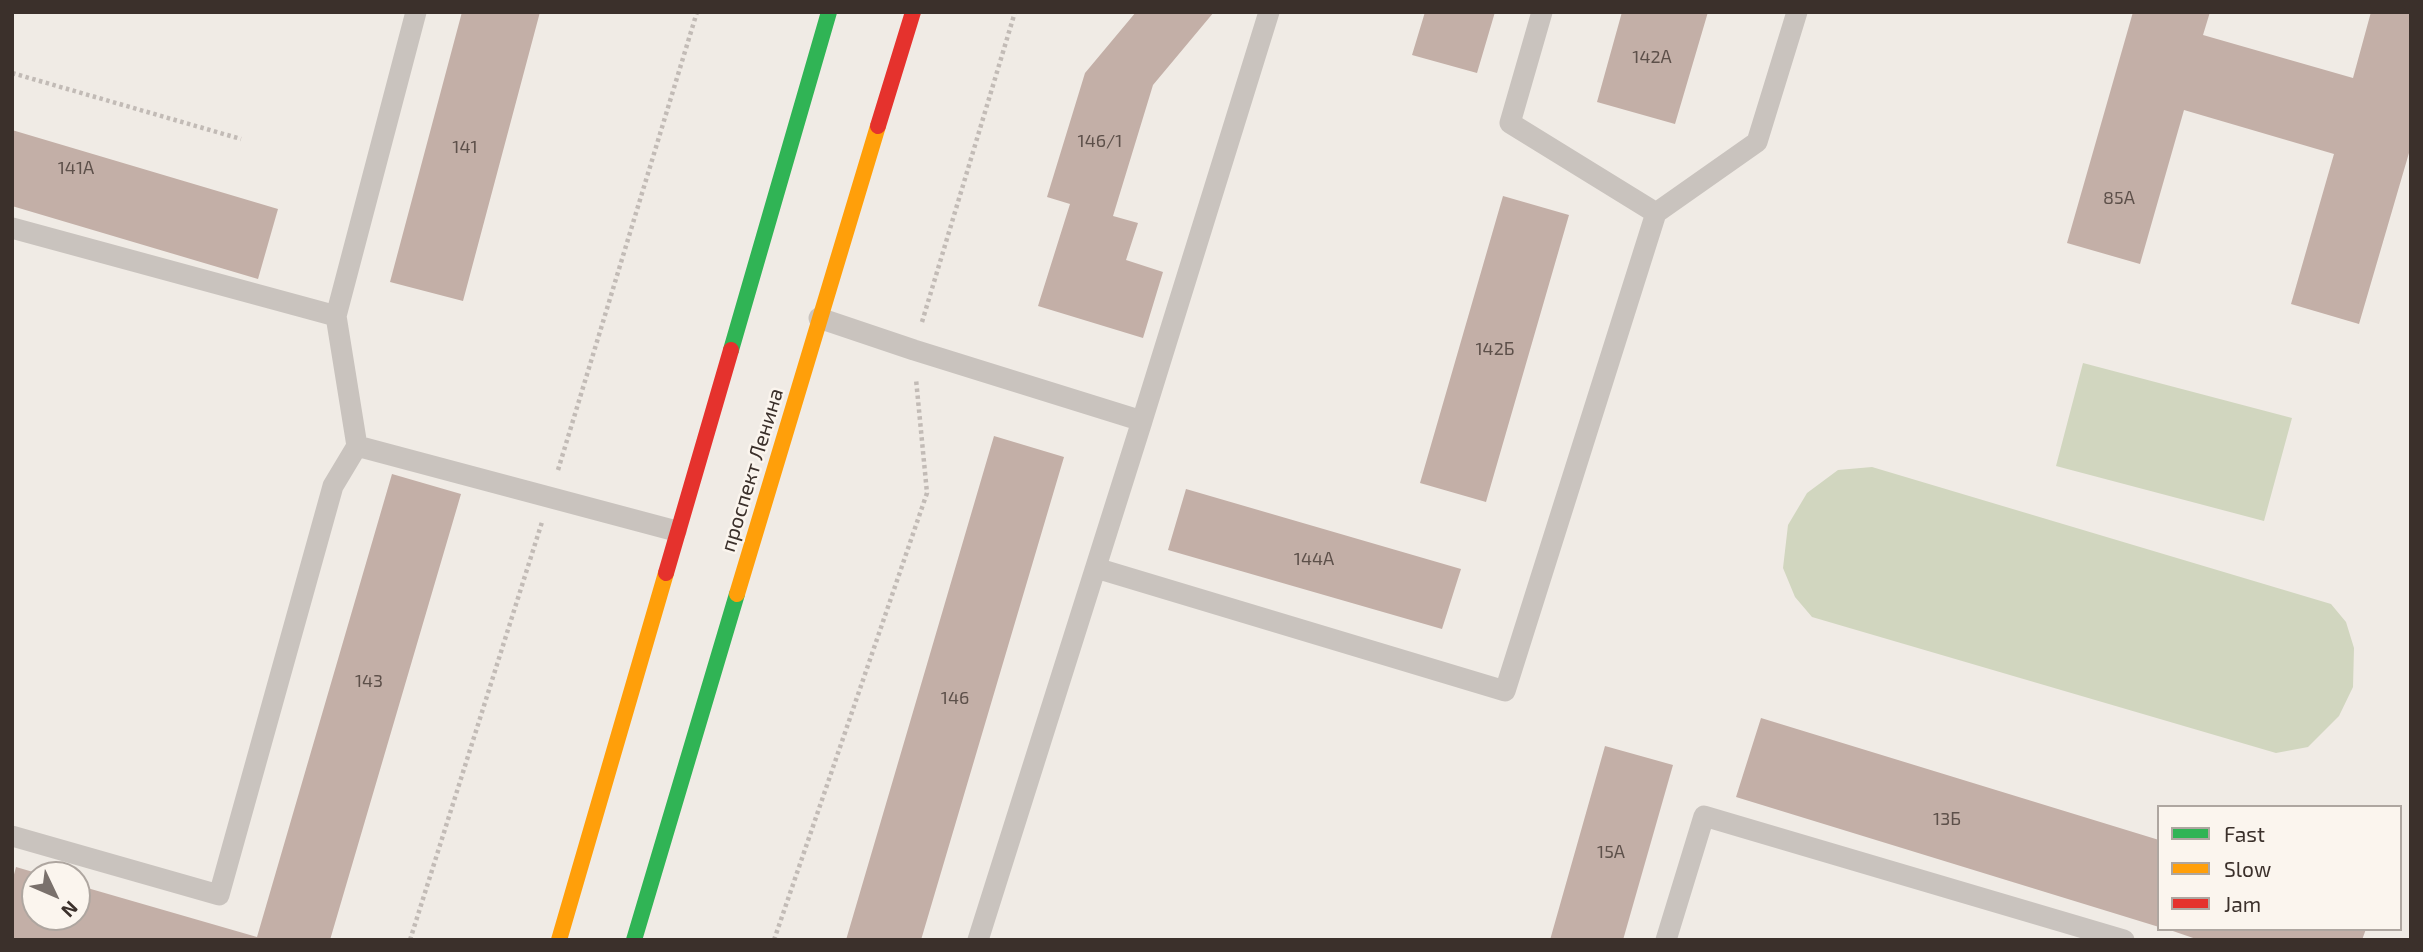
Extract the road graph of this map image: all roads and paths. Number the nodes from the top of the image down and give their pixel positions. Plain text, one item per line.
1 (416, 12) edge
2 (830, 12) edge
3 (913, 12) edge
4 (1015, 12) edge
5 (1269, 12) edge
6 (1542, 12) edge
7 (1797, 12) edge
8 (12, 73) edge
9 (242, 139) dead end
10 (1656, 213) junction
11 (12, 228) edge
12 (336, 316) junction
13 (819, 318) junction
14 (914, 350) junction
15 (1142, 421) junction
16 (357, 446) junction
17 (676, 531) junction
18 (1096, 568) junction
19 (13, 838) edge
20 (559, 940) edge
21 (634, 940) edge
22 (774, 940) edge
23 (978, 940) edge
24 (1667, 940) edge
25 (2124, 940) edge

1 - 12 lane
2 - 17 main road
3 - 13 main road, проспект Ленина
4 - 14 path
5 - 15 lane
6 - 10 lane
7 - 10 lane
8 - 9 path
10 - 18 lane
11 - 12 lane
12 - 16 lane
13 - 14 lane
13 - 21 main road, проспект Ленина
14 - 15 lane
14 - 22 path
15 - 18 lane
16 - 17 lane
16 - 19 lane
17 - 20 main road
18 - 23 lane
24 - 25 lane

